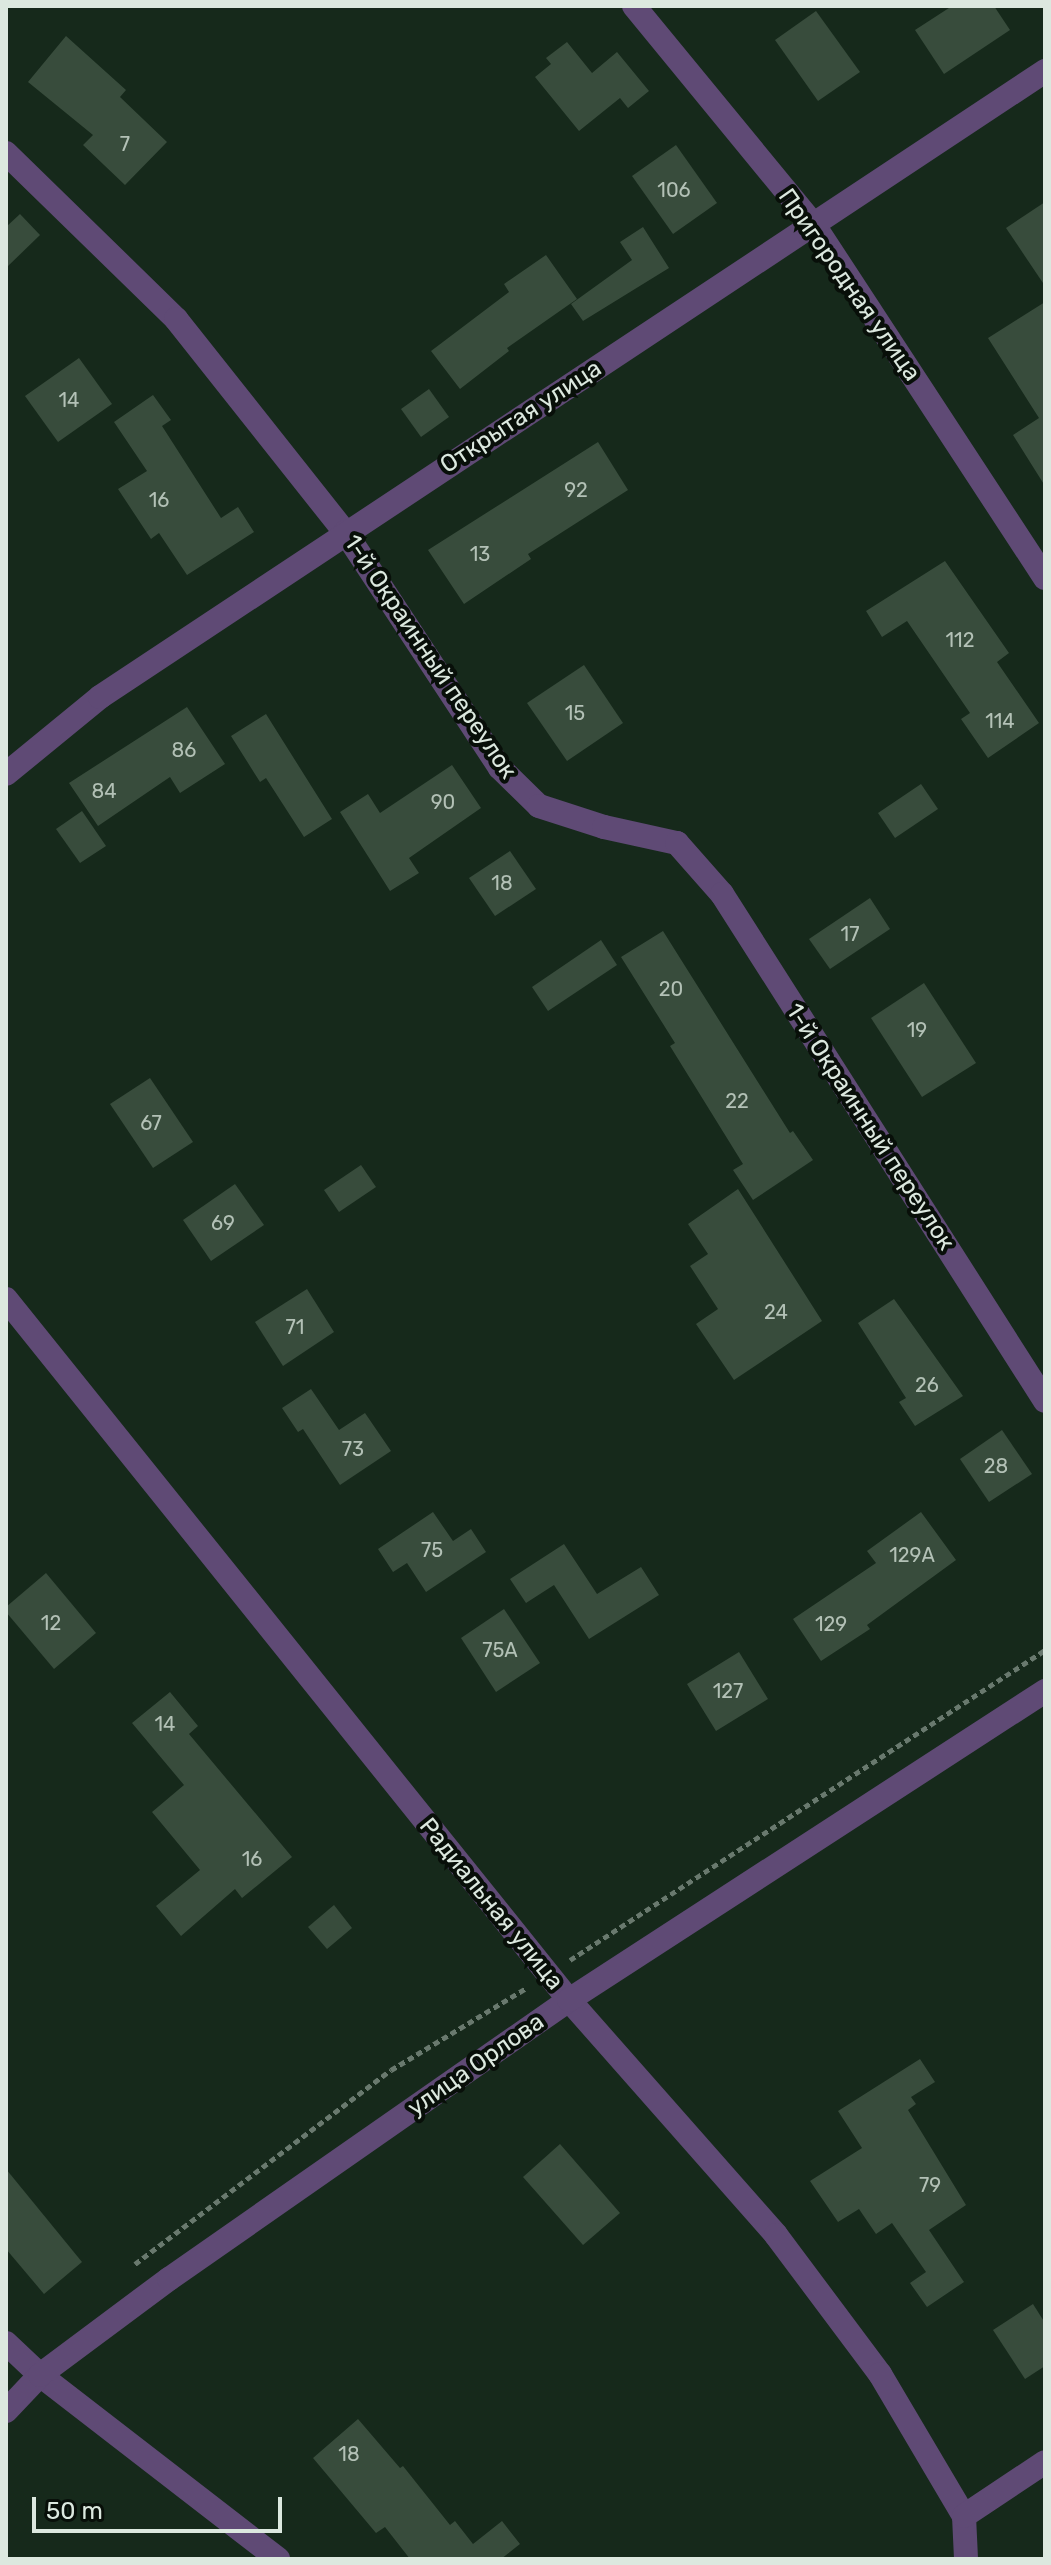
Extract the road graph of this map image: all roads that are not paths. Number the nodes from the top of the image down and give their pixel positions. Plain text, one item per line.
1 (634, 6) edge
2 (1045, 71) edge
3 (6, 153) edge
4 (814, 225) junction
5 (345, 532) junction
6 (1045, 578) edge
7 (6, 774) edge
8 (6, 1299) edge
9 (1045, 1401) edge
10 (1045, 1691) edge
11 (569, 2000) junction
12 (6, 2343) edge
13 (40, 2375) junction
14 (6, 2411) edge
15 (1045, 2462) edge
16 (964, 2516) junction
17 (278, 2559) edge
18 (966, 2559) edge

1 - 4 street, Пригородная улица
2 - 4 street, Открытая улица
3 - 5 street, 1-й Окраинный переулок
4 - 5 street, Открытая улица
4 - 6 street, Пригородная улица
5 - 7 street, Открытая улица
5 - 9 street, 1-й Окраинный переулок
8 - 11 street, Радиальная улица
10 - 11 street, улица Орлова
11 - 13 street, улица Орлова
11 - 16 street, Радиальная улица
12 - 13 street
13 - 14 street, улица Орлова
13 - 17 street
15 - 16 street
16 - 18 street

